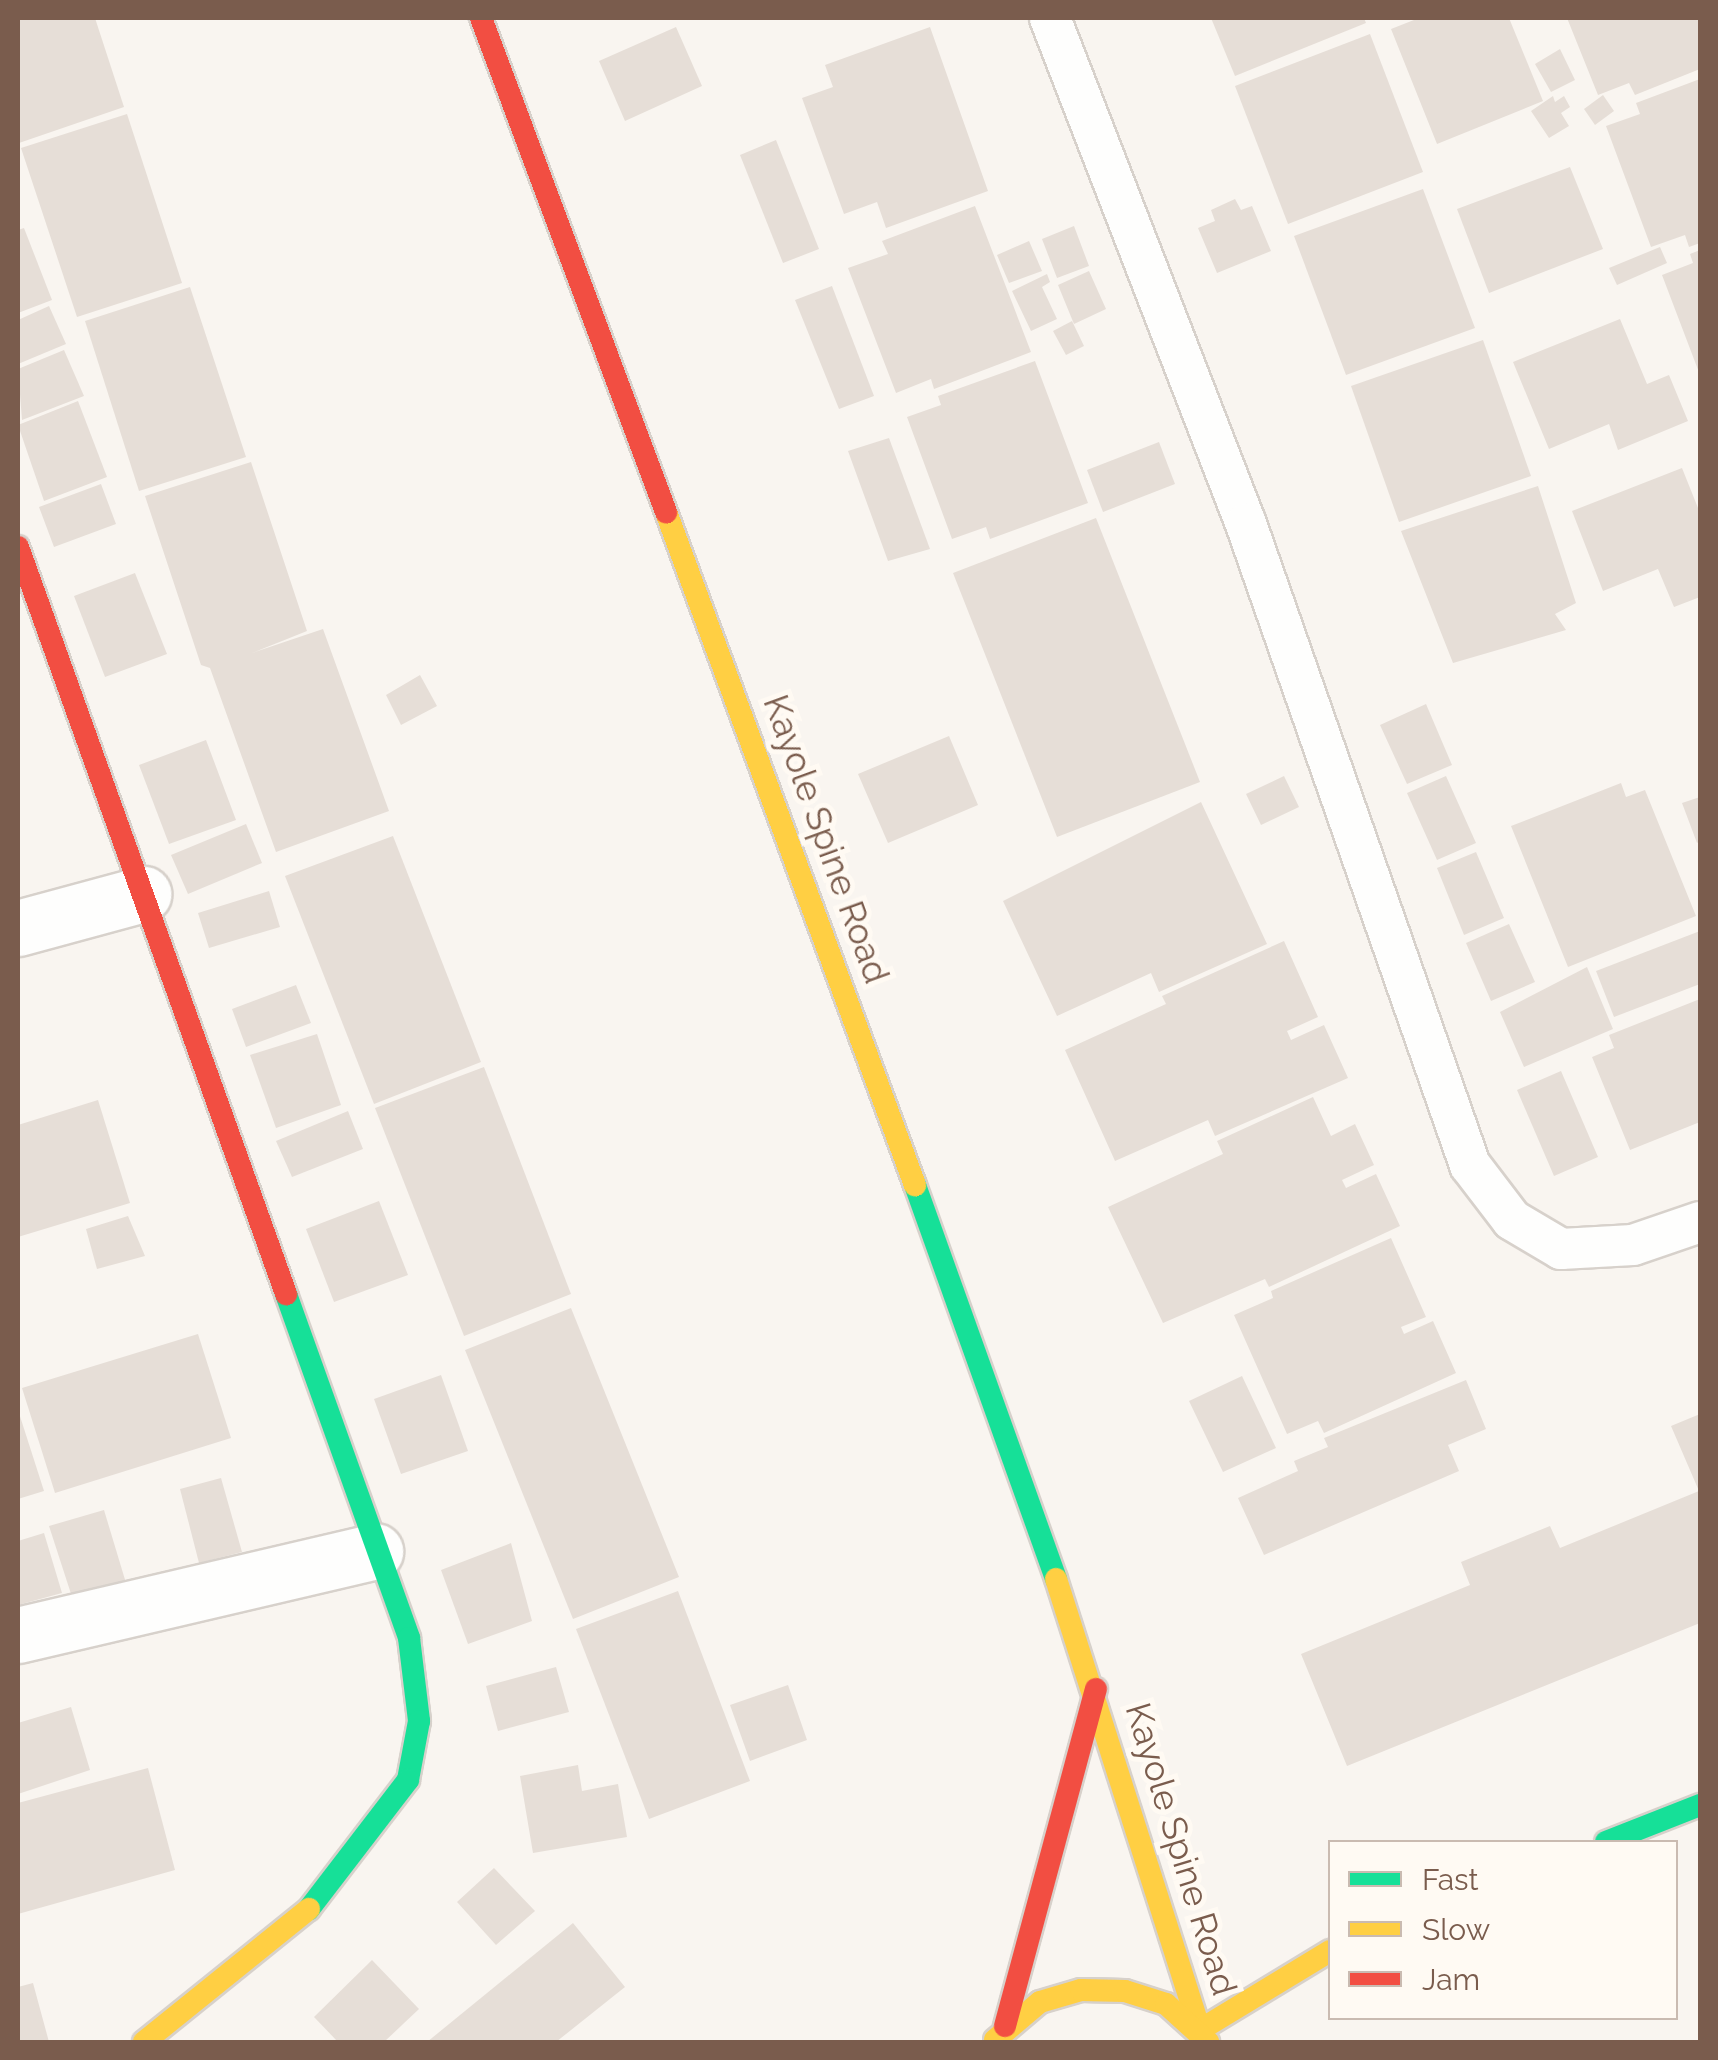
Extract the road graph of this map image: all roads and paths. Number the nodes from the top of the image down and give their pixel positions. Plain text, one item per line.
1 (480, 18) edge
2 (1050, 18) edge
3 (18, 547) edge
4 (144, 894) junction
5 (18, 928) edge
6 (1700, 1222) edge
7 (375, 1551) junction
8 (18, 1635) edge
9 (1096, 1689) junction
10 (1700, 1806) edge
11 (1611, 1840) edge
12 (1328, 1952) edge
13 (999, 2034) edge
14 (1204, 2036) edge
15 (144, 2042) edge

1 - 9 main road, Kayole Spine Road
2 - 6 lane
3 - 4 main road
4 - 5 street
4 - 7 main road
7 - 8 street
7 - 15 main road
9 - 13 main road, Kayole Spine Road
9 - 14 main road, Kayole Spine Road
10 - 11 main road
12 - 14 main road
13 - 14 main road

